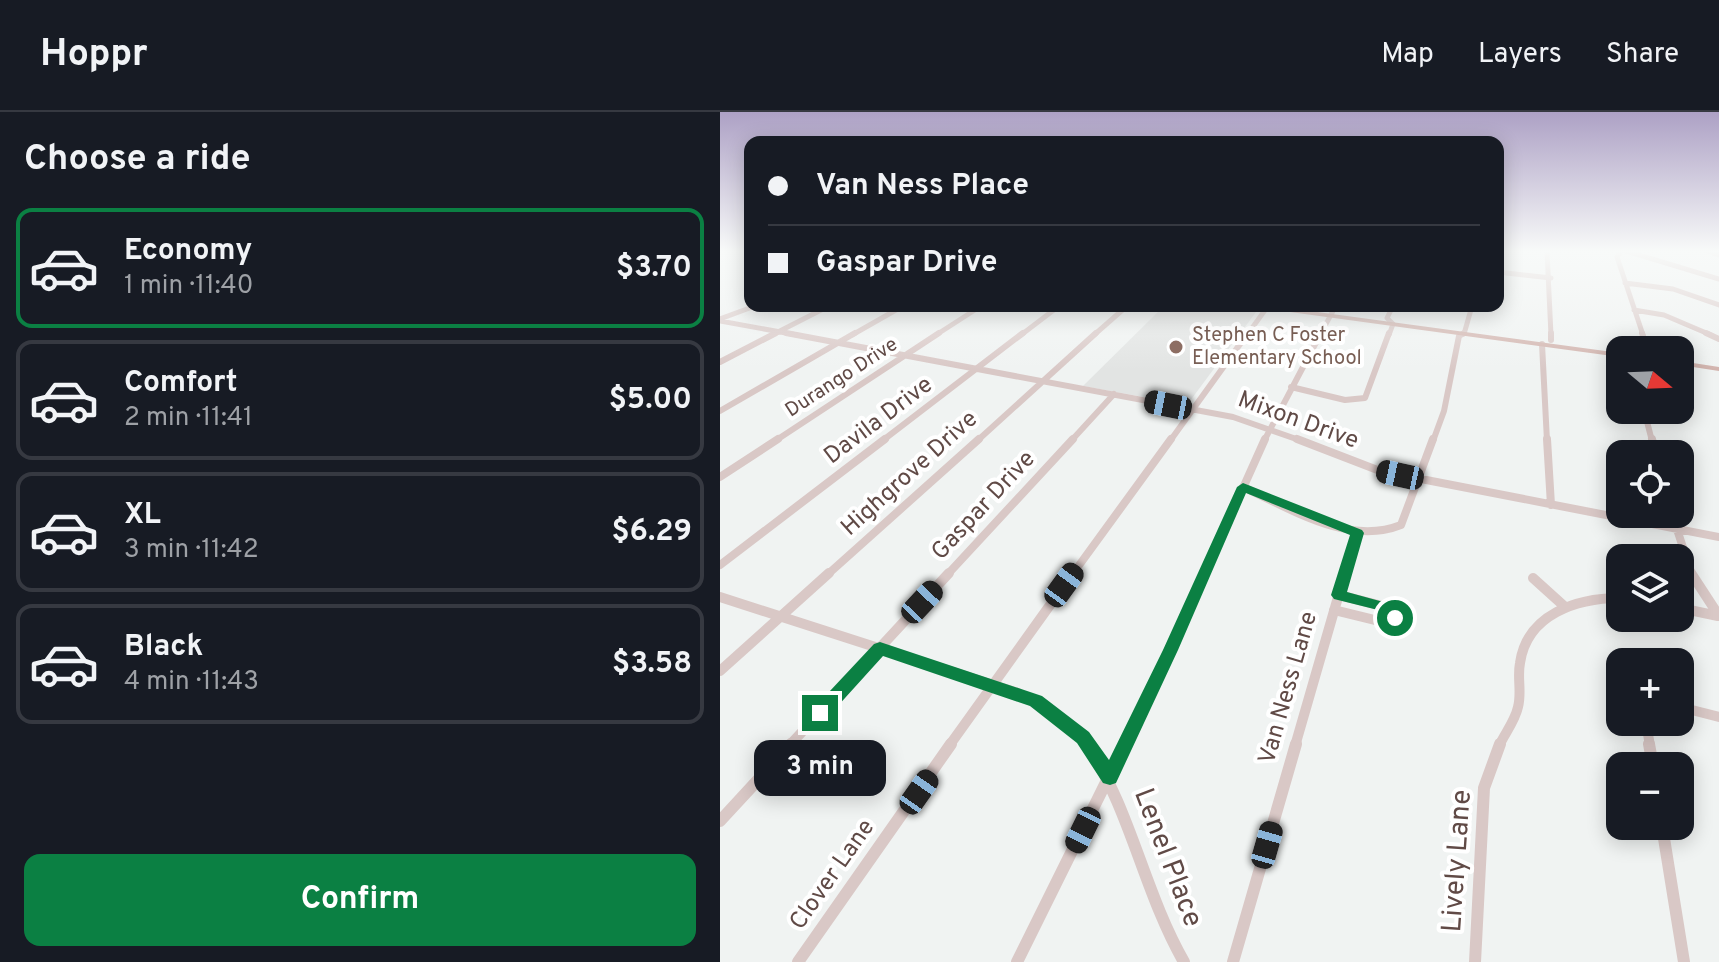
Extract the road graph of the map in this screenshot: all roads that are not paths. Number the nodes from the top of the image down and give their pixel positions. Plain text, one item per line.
1 (1551, 291) edge
2 (1628, 291) edge
3 (1678, 291) edge
4 (1719, 305) edge
5 (744, 310) edge
6 (1634, 310) junction
7 (817, 312) edge
8 (893, 312) edge
9 (972, 312) edge
10 (1051, 312) edge
11 (1120, 312) edge
12 (1263, 312) edge
13 (1326, 312) edge
14 (1392, 312) edge
15 (1470, 312) edge
16 (1331, 313) junction
17 (720, 320) edge
18 (1390, 321) junction
19 (1465, 331) junction
20 (778, 332) junction
21 (1640, 336) edge
22 (1528, 337) junction
23 (1719, 339) edge
24 (1551, 340) junction
25 (839, 343) junction
26 (1542, 344) junction
27 (1566, 348) junction
28 (1606, 349) edge
29 (1606, 350) edge
30 (905, 356) junction
31 (1694, 361) edge
32 (720, 362) edge
33 (1694, 362) edge
34 (1719, 366) edge
35 (977, 369) junction
36 (1043, 381) junction
37 (1291, 387) junction
38 (1114, 394) junction
39 (1192, 409) junction
40 (720, 411) edge
41 (1270, 427) junction
42 (720, 477) edge
43 (1420, 479) junction
44 (1243, 487) junction
45 (1551, 505) junction
46 (1676, 529) junction
47 (1357, 533) junction
48 (1719, 537) edge
49 (720, 565) edge
50 (1533, 578) dead end
51 (1339, 595) junction
52 (720, 597) edge
53 (1606, 597) edge
54 (1564, 606) junction
55 (1334, 610) junction
56 (1694, 611) edge
57 (1719, 616) edge
58 (781, 617) junction
59 (880, 649) junction
60 (720, 671) edge
61 (992, 685) junction
62 (1694, 711) edge
63 (1719, 717) edge
64 (1110, 777) junction
65 (720, 821) edge
66 (1664, 840) edge
67 (798, 962) edge
68 (1017, 962) edge
69 (1184, 962) edge
70 (1233, 962) edge
71 (1475, 962) edge
72 (1684, 962) edge

1 - 24 street
2 - 6 street
3 - 4 street
5 - 17 street
6 - 21 street
6 - 23 street
7 - 20 street
8 - 25 street
9 - 30 street, Durango Drive
10 - 35 street, Davila Drive
11 - 36 street, Highgrove Drive
12 - 39 street, Clover Lane
13 - 16 main road
14 - 18 street
15 - 19 street
16 - 18 main road
16 - 37 street
17 - 20 street, Mixon Drive
18 - 19 main road
18 - 37 street
19 - 22 main road
19 - 26 main road
19 - 43 street
20 - 25 street, Mixon Drive
20 - 32 street
22 - 24 main road
22 - 26 main road
24 - 26 main road
24 - 27 main road
24 - 28 main road
25 - 30 street, Mixon Drive
25 - 40 street
26 - 27 main road
26 - 45 street
27 - 29 main road
30 - 35 street, Mixon Drive
30 - 42 street, Durango Drive
31 - 34 main road
33 - 34 main road
35 - 36 street, Mixon Drive
35 - 49 street, Davila Drive
36 - 38 street, Mixon Drive
36 - 58 street, Highgrove Drive
37 - 41 street
38 - 39 street, Mixon Drive
38 - 59 street, Gaspar Drive
39 - 41 street, Mixon Drive
39 - 61 street, Clover Lane
41 - 43 street, Mixon Drive
41 - 44 street
43 - 45 street, Mixon Drive
43 - 47 street
44 - 47 street
44 - 64 street
45 - 46 street, Mixon Drive
46 - 48 street, Mixon Drive
46 - 57 street
47 - 51 street, Van Ness Lane
50 - 54 street
51 - 55 street, Van Ness Lane
51 - 55 street
52 - 58 street, Lenel Place
53 - 54 street, Lively Lane
54 - 71 street, Lively Lane
55 - 70 street, Van Ness Lane
56 - 57 street
58 - 59 street, Lenel Place
58 - 60 street, Highgrove Drive
59 - 61 street, Lenel Place
59 - 65 street, Gaspar Drive
61 - 64 street, Lenel Place
61 - 67 street, Clover Lane
62 - 63 street
64 - 68 street
64 - 69 street, Lenel Place
66 - 72 street

